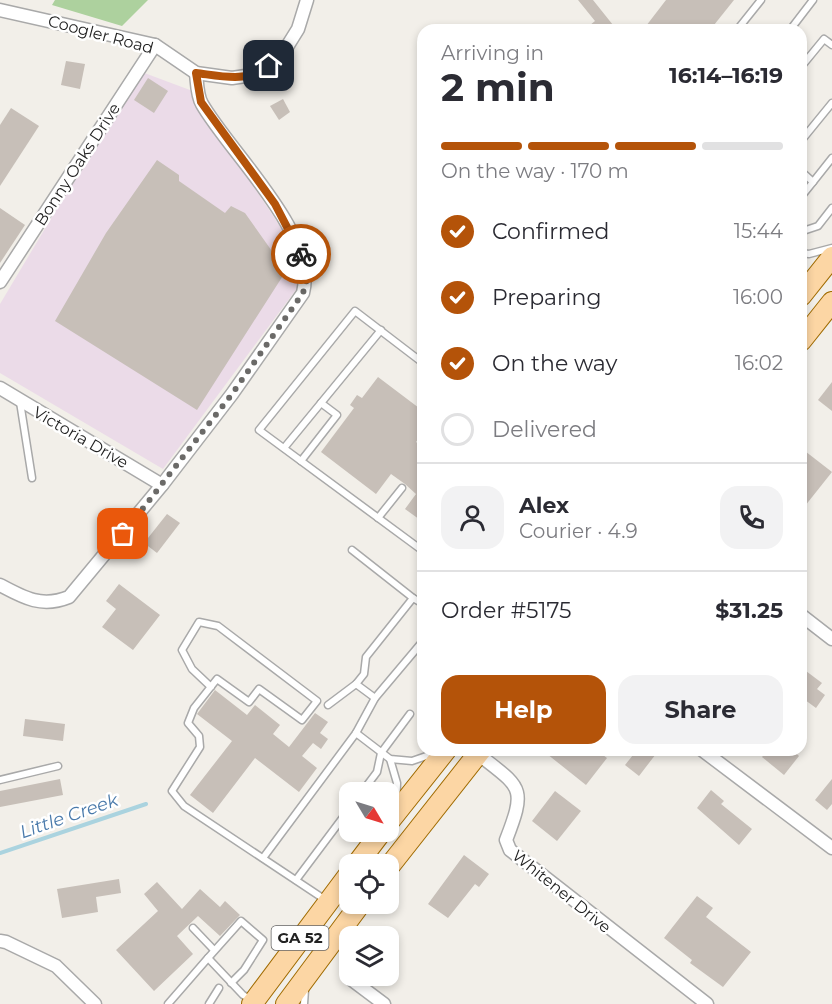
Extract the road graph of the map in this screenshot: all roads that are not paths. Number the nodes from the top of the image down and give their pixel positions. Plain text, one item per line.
1 (307, 0) edge
2 (761, 0) edge
3 (813, 0) edge
4 (0, 10) edge
5 (742, 24) edge
6 (795, 24) edge
7 (155, 45) junction
8 (832, 45) edge
9 (807, 60) edge
10 (196, 73) junction
11 (832, 103) edge
12 (807, 134) edge
13 (832, 158) edge
14 (807, 176) edge
15 (813, 182) junction
16 (807, 190) edge
17 (832, 208) edge
18 (807, 230) edge
19 (832, 248) edge
20 (807, 254) edge
21 (832, 257) edge
22 (0, 282) edge
23 (807, 288) edge
24 (832, 302) edge
25 (381, 330) junction
26 (807, 333) edge
27 (417, 358) edge
28 (0, 388) edge
29 (20, 402) junction
30 (321, 403) junction
31 (284, 448) junction
32 (301, 461) junction
33 (32, 478) dead end
34 (162, 485) junction
35 (402, 488) dead end
36 (378, 518) junction
37 (417, 547) edge
38 (352, 550) dead end
39 (0, 585) edge
40 (413, 598) junction
41 (417, 600) edge
42 (807, 620) edge
43 (832, 639) edge
44 (417, 648) edge
45 (356, 684) junction
46 (211, 687) junction
47 (375, 698) junction
48 (328, 705) dead end
49 (410, 714) dead end
50 (356, 733) junction
51 (381, 753) junction
52 (427, 756) edge
53 (441, 756) edge
54 (477, 756) edge
55 (484, 756) edge
56 (710, 756) edge
57 (390, 759) junction
58 (58, 766) dead end
59 (0, 780) edge
60 (370, 782) edge
61 (397, 782) edge
62 (399, 810) edge
63 (339, 823) edge
64 (374, 842) edge
65 (832, 848) edge
66 (365, 854) edge
67 (399, 854) edge
68 (263, 858) junction
69 (296, 880) junction
70 (339, 888) edge
71 (328, 902) junction
72 (352, 914) edge
73 (193, 928) dead end
74 (0, 941) edge
75 (214, 950) junction
76 (208, 958) junction
77 (310, 969) junction
78 (231, 983) junction
79 (360, 986) edge
80 (219, 988) dead end
81 (253, 1003) edge
82 (95, 1004) edge
83 (168, 1004) edge
84 (208, 1004) edge
85 (285, 1004) edge
86 (304, 1004) edge
87 (384, 1004) edge
88 (707, 1004) edge

1 - 10 street
2 - 5 lane
3 - 6 lane
4 - 7 street, Coogler Road
7 - 10 street, Coogler Road
7 - 22 street, Bonny Oaks Drive
8 - 9 lane
10 - 34 street
11 - 12 lane
13 - 15 lane
14 - 15 lane
15 - 16 lane
17 - 18 lane
19 - 20 lane
21 - 23 main road
24 - 26 main road
25 - 27 lane
25 - 30 lane
25 - 31 lane
28 - 29 street, Victoria Drive
29 - 33 lane
29 - 34 street, Victoria Drive
30 - 31 lane
30 - 32 lane
31 - 32 lane
32 - 36 lane
34 - 39 street
35 - 36 lane
36 - 37 lane
38 - 40 lane
40 - 41 lane
40 - 45 lane
42 - 43 street
44 - 47 lane
45 - 47 lane
45 - 48 lane
46 - 46 lane
46 - 68 lane
47 - 50 lane
49 - 51 lane
50 - 51 lane
50 - 68 lane
51 - 57 lane
51 - 60 lane
52 - 57 lane
53 - 62 main road
54 - 67 main road
55 - 88 street, Whitener Drive
56 - 65 street
57 - 61 lane
58 - 59 lane
63 - 69 lane
64 - 66 main road
68 - 69 lane
69 - 71 lane
70 - 71 main road, GA 52
71 - 81 main road, GA 52
72 - 77 main road, GA 52
73 - 75 lane
74 - 82 street
75 - 76 lane
75 - 78 lane
76 - 78 lane
76 - 83 lane
77 - 85 main road, GA 52
77 - 86 lane
78 - 81 lane
79 - 87 street
80 - 84 lane

